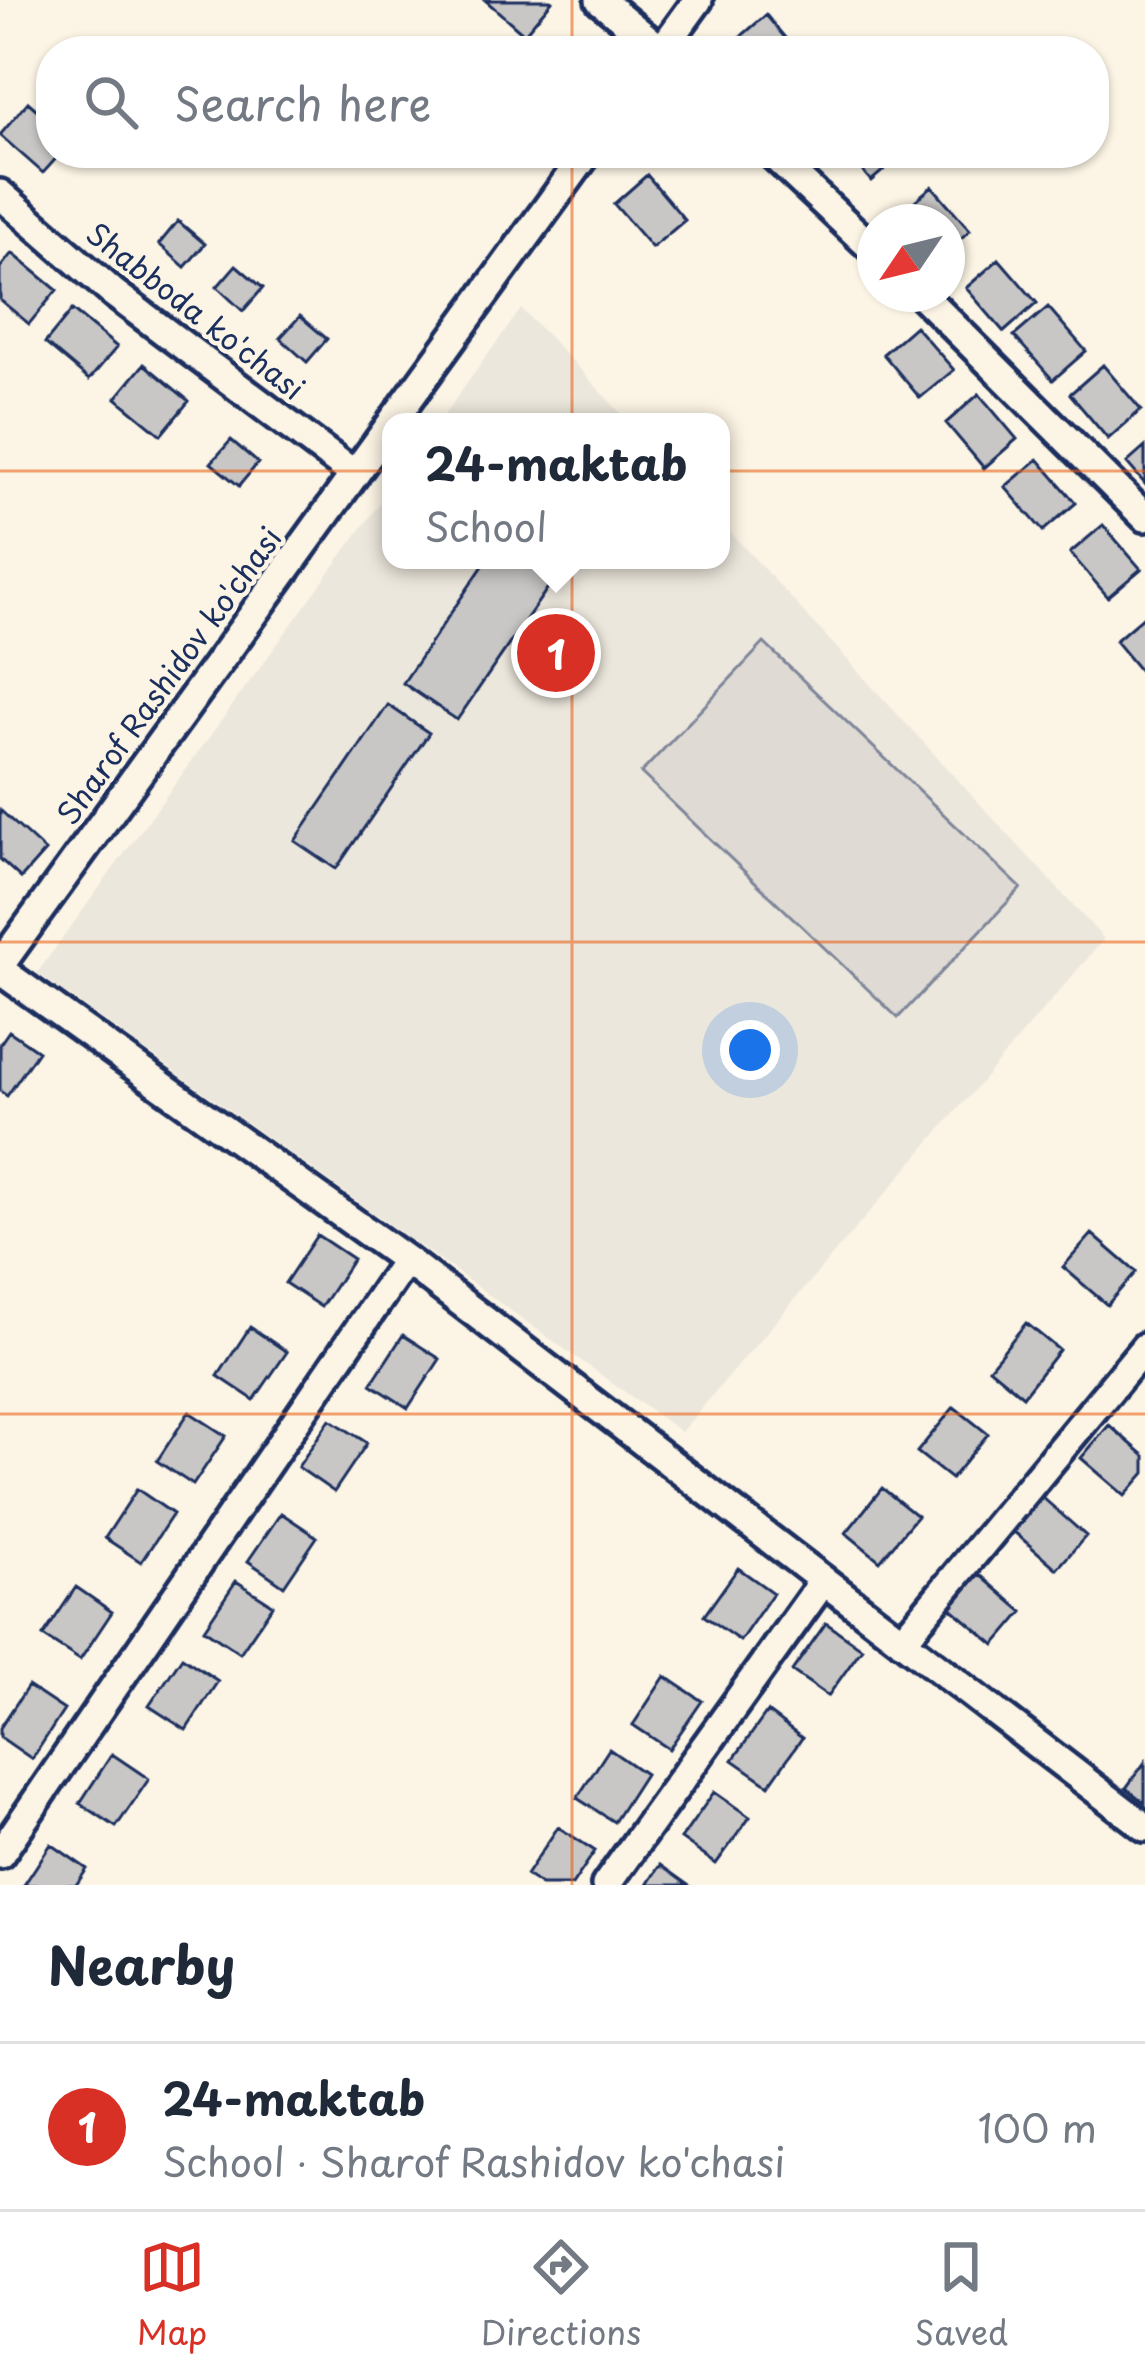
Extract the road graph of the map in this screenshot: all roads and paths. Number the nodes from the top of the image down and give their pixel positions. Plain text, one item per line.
1 (600, 0) edge
2 (698, 0) edge
3 (643, 36) edge
4 (672, 36) edge
5 (576, 168) edge
6 (787, 168) edge
7 (0, 194) edge
8 (857, 234) edge
9 (939, 312) edge
10 (399, 413) edge
11 (382, 436) edge
12 (354, 474) junction
13 (1145, 517) edge
14 (9, 932) edge
15 (0, 968) edge
16 (406, 1259) junction
17 (1145, 1347) edge
18 (822, 1583) junction
19 (902, 1641) junction
20 (1145, 1827) edge
21 (0, 1854) edge
22 (606, 1885) edge

1 - 3 street
2 - 4 street
5 - 10 street, Sharof Rashidov ko'chasi
6 - 8 street
7 - 12 street, Shabboda ko'chasi
9 - 13 street
11 - 12 street, Sharof Rashidov ko'chasi
12 - 14 street, Sharof Rashidov ko'chasi
14 - 15 street, Sharof Rashidov ko'chasi
15 - 16 street
16 - 18 street
16 - 21 street
17 - 19 street
18 - 19 street
18 - 22 street
19 - 20 street

